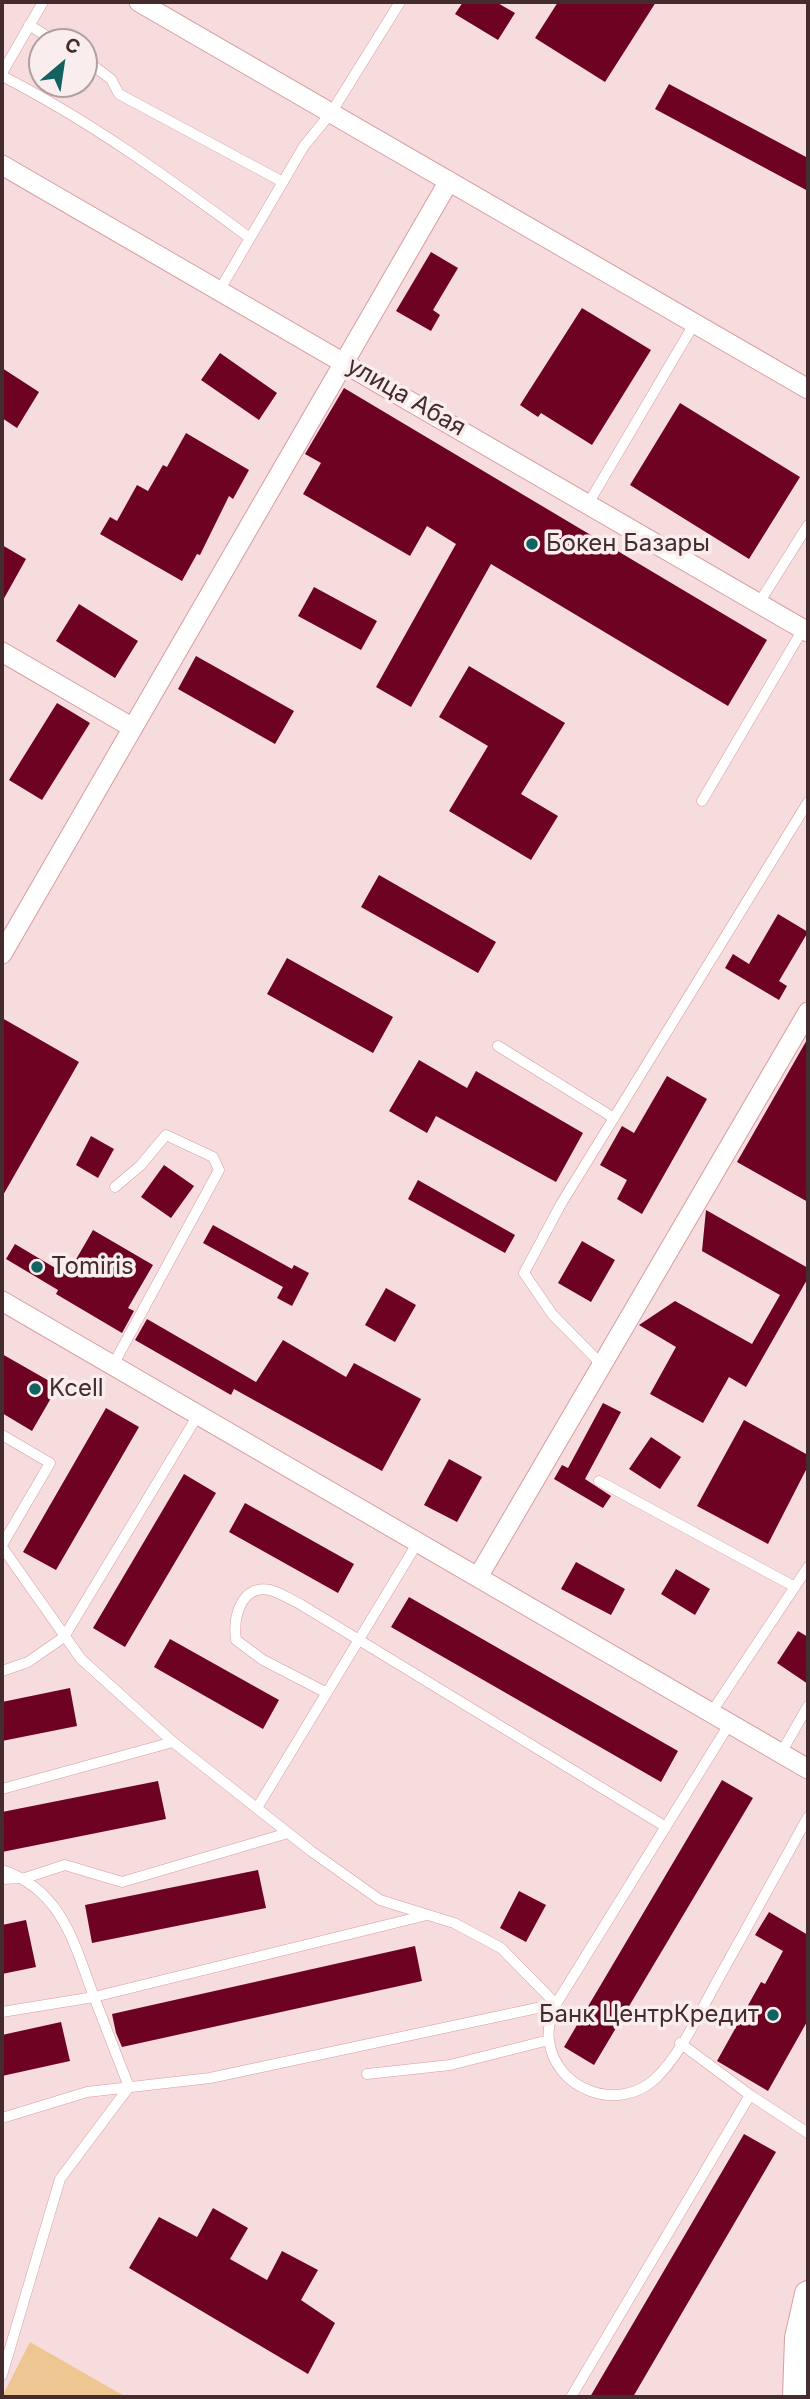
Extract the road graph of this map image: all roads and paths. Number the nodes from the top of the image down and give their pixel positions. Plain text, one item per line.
1 (43, 2) edge
2 (139, 2) edge
3 (400, 2) edge
4 (29, 25) junction
5 (34, 28) edge
6 (98, 69) edge
7 (2, 74) edge
8 (331, 113) junction
9 (2, 164) edge
10 (449, 181) junction
11 (283, 182) junction
12 (250, 238) junction
13 (219, 291) junction
14 (694, 324) junction
15 (344, 360) junction
16 (808, 389) edge
17 (588, 504) junction
18 (808, 525) edge
19 (759, 603) junction
20 (806, 630) edge
21 (2, 652) edge
22 (133, 728) junction
23 (702, 801) dead end
24 (808, 802) edge
25 (2, 954) edge
26 (808, 1012) edge
27 (498, 1046) dead end
28 (614, 1118) junction
29 (115, 1187) dead end
30 (2, 1301) edge
31 (113, 1365) junction
32 (602, 1365) junction
33 (198, 1415) junction
34 (2, 1435) edge
35 (599, 1481) dead end
36 (418, 1542) junction
37 (2, 1546) edge
38 (808, 1567) edge
39 (478, 1577) junction
40 (795, 1587) junction
41 (64, 1637) junction
42 (358, 1641) junction
43 (2, 1671) edge
44 (327, 1693) junction
45 (808, 1706) edge
46 (711, 1713) junction
47 (730, 1723) junction
48 (173, 1742) junction
49 (781, 1753) junction
50 (808, 1769) edge
51 (2, 1789) edge
52 (257, 1808) junction
53 (808, 1817) edge
54 (666, 1827) junction
55 (288, 1833) junction
56 (2, 1870) edge
57 (25, 1878) junction
58 (2, 1879) edge
59 (423, 1916) junction
60 (94, 1997) junction
61 (556, 2004) junction
62 (2, 2012) edge
63 (549, 2040) junction
64 (680, 2043) junction
65 (367, 2074) dead end
66 (129, 2087) junction
67 (750, 2095) junction
68 (2, 2118) edge
69 (808, 2133) edge
70 (808, 2294) edge
71 (2, 2375) edge
72 (570, 2397) edge
73 (796, 2397) edge

1 - 4 lane
2 - 8 street
3 - 8 lane
4 - 5 lane
4 - 7 lane
6 - 11 lane
7 - 12 lane
8 - 10 street
8 - 11 lane
9 - 13 street, улица Абая
10 - 14 street
10 - 15 street
11 - 12 lane
12 - 13 lane
13 - 15 street, улица Абая
14 - 16 street
14 - 17 lane
15 - 17 street, улица Абая
15 - 22 street
17 - 19 street, улица Абая
18 - 19 lane
19 - 20 street, улица Абая
20 - 23 lane
21 - 22 street
22 - 25 street
24 - 28 lane
26 - 32 street
27 - 28 lane
28 - 32 lane
29 - 31 lane
30 - 31 street
31 - 33 street
32 - 39 street
33 - 36 street
33 - 41 lane
34 - 37 lane
35 - 40 lane
36 - 39 street
36 - 42 lane
37 - 41 lane
38 - 40 lane
39 - 46 street
40 - 46 lane
41 - 43 lane
41 - 48 lane
42 - 44 lane
42 - 44 lane
42 - 54 lane
44 - 52 lane
45 - 49 lane
46 - 47 street
47 - 49 street
47 - 54 lane
48 - 51 lane
48 - 52 lane
49 - 50 street
52 - 55 lane
53 - 64 lane
54 - 61 lane
55 - 57 lane
55 - 59 lane
56 - 57 lane
57 - 58 lane
57 - 60 lane
59 - 60 lane
59 - 61 lane
60 - 62 lane
60 - 66 lane
61 - 63 lane
61 - 66 lane
63 - 64 lane
63 - 65 lane
64 - 67 lane
66 - 68 lane
66 - 71 lane
67 - 69 lane
67 - 72 lane
70 - 73 street

